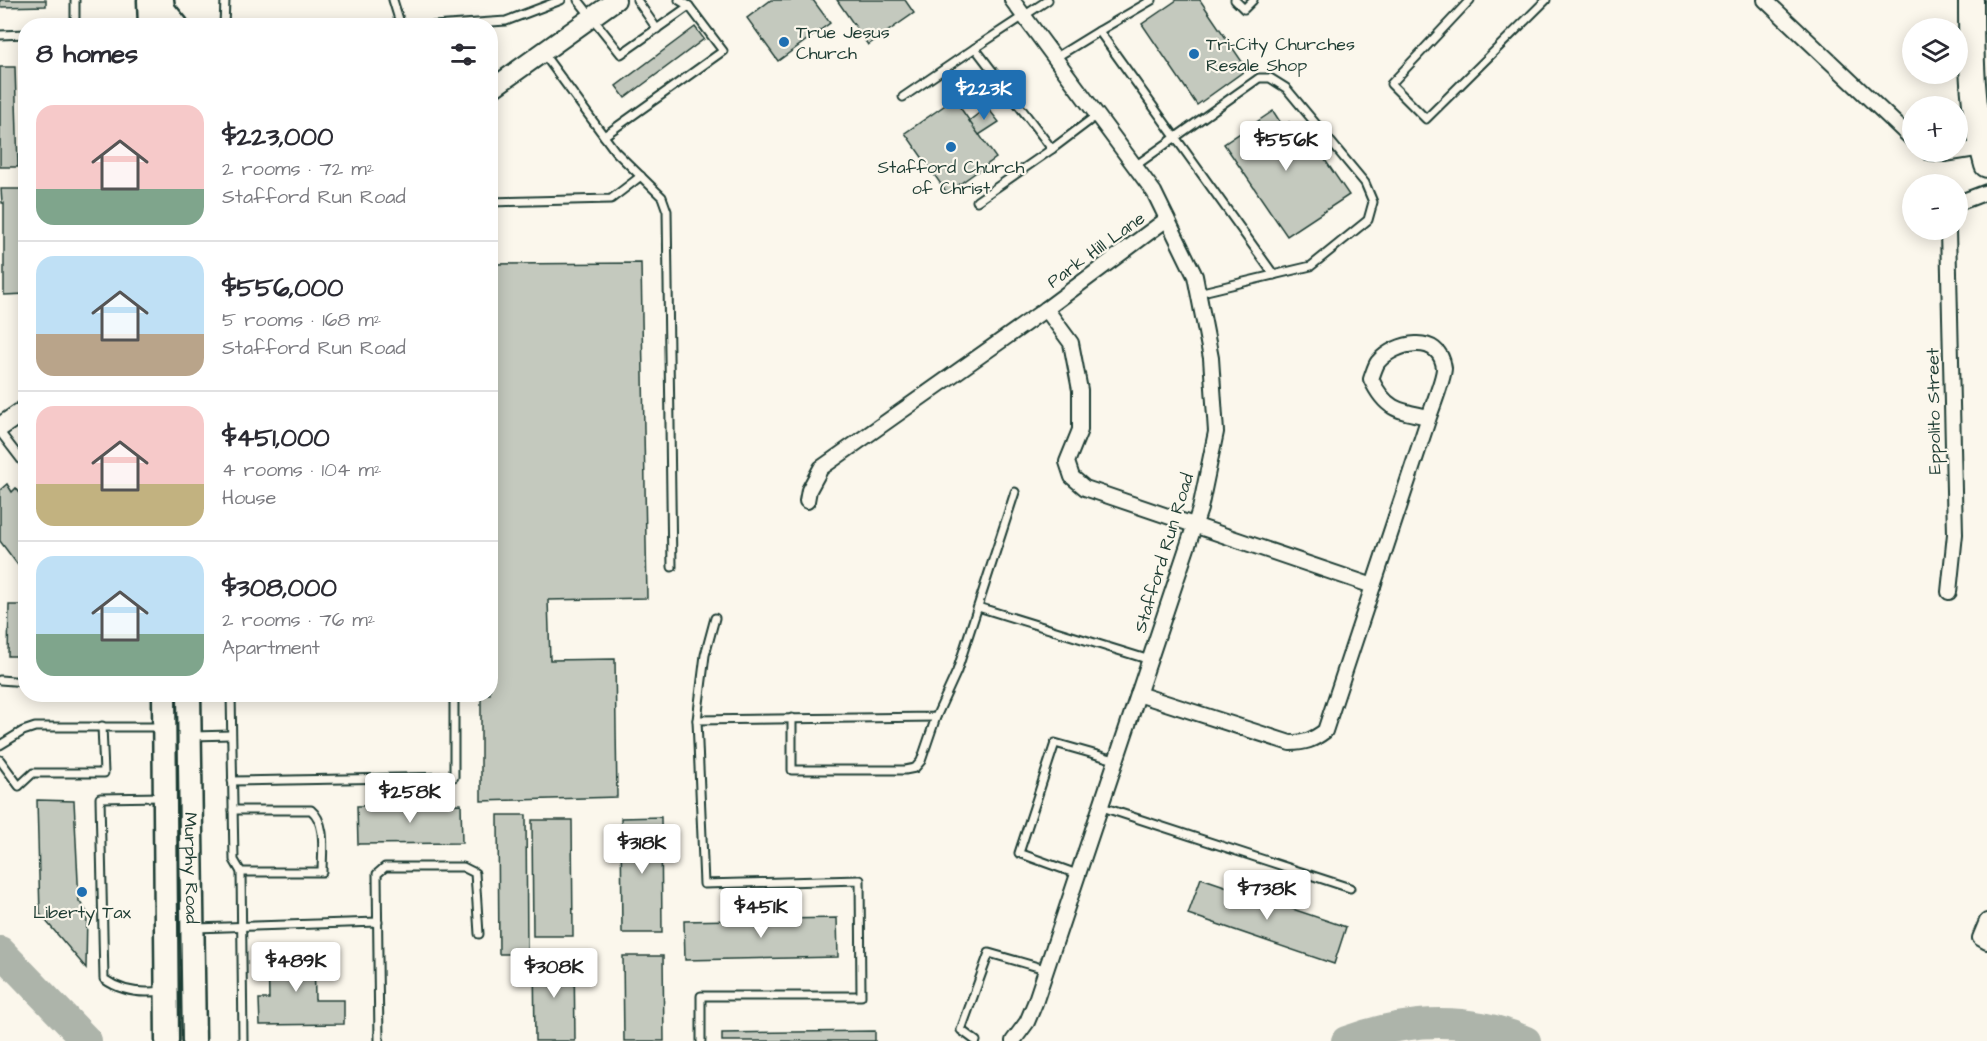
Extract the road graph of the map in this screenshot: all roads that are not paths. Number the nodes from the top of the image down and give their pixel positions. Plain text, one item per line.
1 (75, 0) edge
2 (149, 0) edge
3 (162, 0) edge
4 (179, 0) edge
5 (225, 0) edge
6 (393, 0) edge
7 (561, 0) edge
8 (578, 0) edge
9 (616, 0) edge
10 (637, 0) edge
11 (679, 0) edge
12 (1012, 0) edge
13 (1048, 0) edge
14 (1152, 0) edge
15 (1235, 0) edge
16 (1253, 0) edge
17 (1470, 0) edge
18 (1546, 0) edge
19 (1765, 0) edge
20 (1971, 0) edge
21 (689, 6) junction
22 (1024, 15) junction
23 (593, 16) junction
24 (75, 18) edge
25 (150, 18) edge
26 (171, 18) edge
27 (178, 18) edge
28 (224, 18) edge
29 (399, 18) edge
30 (498, 22) edge
31 (657, 29) junction
32 (1098, 31) junction
33 (18, 34) edge
34 (0, 35) edge
35 (975, 48) junction
36 (543, 53) junction
37 (1055, 58) junction
38 (498, 84) edge
39 (903, 98) dead end
40 (1097, 115) junction
41 (1902, 130) edge
42 (604, 136) junction
43 (1176, 137) junction
44 (1052, 149) junction
45 (1968, 155) edge
46 (1984, 156) edge
47 (1135, 166) junction
48 (641, 176) junction
49 (1987, 192) edge
50 (1968, 199) edge
51 (977, 201) dead end
52 (498, 202) edge
53 (1167, 219) junction
54 (1948, 240) edge
55 (1274, 275) junction
56 (1198, 292) junction
57 (1046, 309) junction
58 (18, 415) edge
59 (1429, 417) junction
60 (0, 427) edge
61 (0, 432) edge
62 (18, 456) edge
63 (1015, 492) dead end
64 (807, 501) dead end
65 (1196, 524) junction
66 (672, 567) dead end
67 (1373, 586) junction
68 (1949, 592) dead end
69 (978, 608) junction
70 (715, 618) dead end
71 (1150, 660) junction
72 (0, 680) edge
73 (18, 681) edge
74 (1138, 694) junction
75 (164, 702) edge
76 (174, 702) edge
77 (189, 702) edge
78 (231, 702) edge
79 (454, 702) edge
80 (936, 717) junction
81 (792, 718) junction
82 (697, 720) junction
83 (102, 726) junction
84 (164, 727) junction
85 (231, 735) junction
86 (190, 736) junction
87 (0, 746) edge
88 (0, 760) edge
89 (1115, 760) junction
90 (232, 781) junction
91 (164, 797) junction
92 (1099, 806) junction
93 (233, 810) junction
94 (241, 872) junction
95 (1077, 874) junction
96 (1350, 888) dead end
97 (165, 904) junction
98 (193, 919) junction
99 (1987, 921) edge
100 (378, 922) junction
101 (241, 927) junction
102 (479, 934) dead end
103 (1984, 940) edge
104 (1045, 969) junction
105 (166, 990) junction
106 (167, 1041) edge
107 (181, 1041) edge
108 (194, 1041) edge
109 (243, 1041) edge
110 (379, 1041) edge
111 (701, 1041) edge
112 (976, 1041) edge
113 (1013, 1041) edge

1 - 24 lane
2 - 25 main road
3 - 26 main road
4 - 27 main road
5 - 28 lane
6 - 29 lane
7 - 30 lane
8 - 23 lane
9 - 23 street
10 - 31 lane
11 - 21 lane
12 - 22 street, Stafford Run Road
13 - 22 lane
14 - 32 lane
15 - 16 lane
17 - 18 lane
19 - 41 street
20 - 46 highway
21 - 31 lane
21 - 42 lane
22 - 35 lane
22 - 37 street, Stafford Run Road
23 - 31 lane
23 - 36 street
32 - 37 lane
32 - 43 lane
33 - 34 lane
35 - 39 lane
35 - 44 lane
36 - 38 street
36 - 42 lane
37 - 40 street, Stafford Run Road
40 - 44 lane
40 - 47 street, Stafford Run Road
42 - 48 lane
43 - 47 lane
43 - 55 lane
43 - 55 lane
44 - 51 lane
45 - 46 street
47 - 53 street, Stafford Run Road
48 - 52 lane
48 - 66 lane
49 - 50 street
53 - 56 street, Stafford Run Road
53 - 57 street, Park Hill Lane
54 - 68 street, Eppolito Street
55 - 56 lane
56 - 65 street, Stafford Run Road
57 - 64 street, Park Hill Lane
57 - 65 street
58 - 60 street
59 - 59 street
59 - 67 street
61 - 62 lane
63 - 69 lane
65 - 67 street
65 - 71 street, Stafford Run Road
67 - 74 street
69 - 71 lane
69 - 80 lane
70 - 82 lane
71 - 74 street, Stafford Run Road
72 - 73 lane
74 - 89 street, Stafford Run Road
75 - 84 main road, Murphy Road
76 - 86 main road
77 - 86 main road, Murphy Road
78 - 85 lane
79 - 90 lane
80 - 81 lane
80 - 81 lane
81 - 82 lane
82 - 111 lane
83 - 84 lane
83 - 87 lane
83 - 88 lane
84 - 91 main road, Murphy Road
85 - 86 lane
85 - 90 lane
86 - 98 main road, Murphy Road
89 - 92 street, Stafford Run Road
89 - 95 lane
90 - 93 lane
91 - 97 main road, Murphy Road
91 - 98 main road
91 - 105 lane
92 - 95 street, Stafford Run Road
92 - 96 lane
93 - 94 lane
93 - 94 lane
94 - 101 lane
95 - 104 street, Stafford Run Road
97 - 105 main road, Murphy Road
97 - 107 main road
98 - 101 lane
98 - 108 main road, Murphy Road
99 - 103 street
100 - 101 lane
100 - 102 lane
100 - 110 lane
101 - 109 lane
104 - 112 lane
104 - 113 street, Stafford Run Road
105 - 106 main road, Murphy Road

